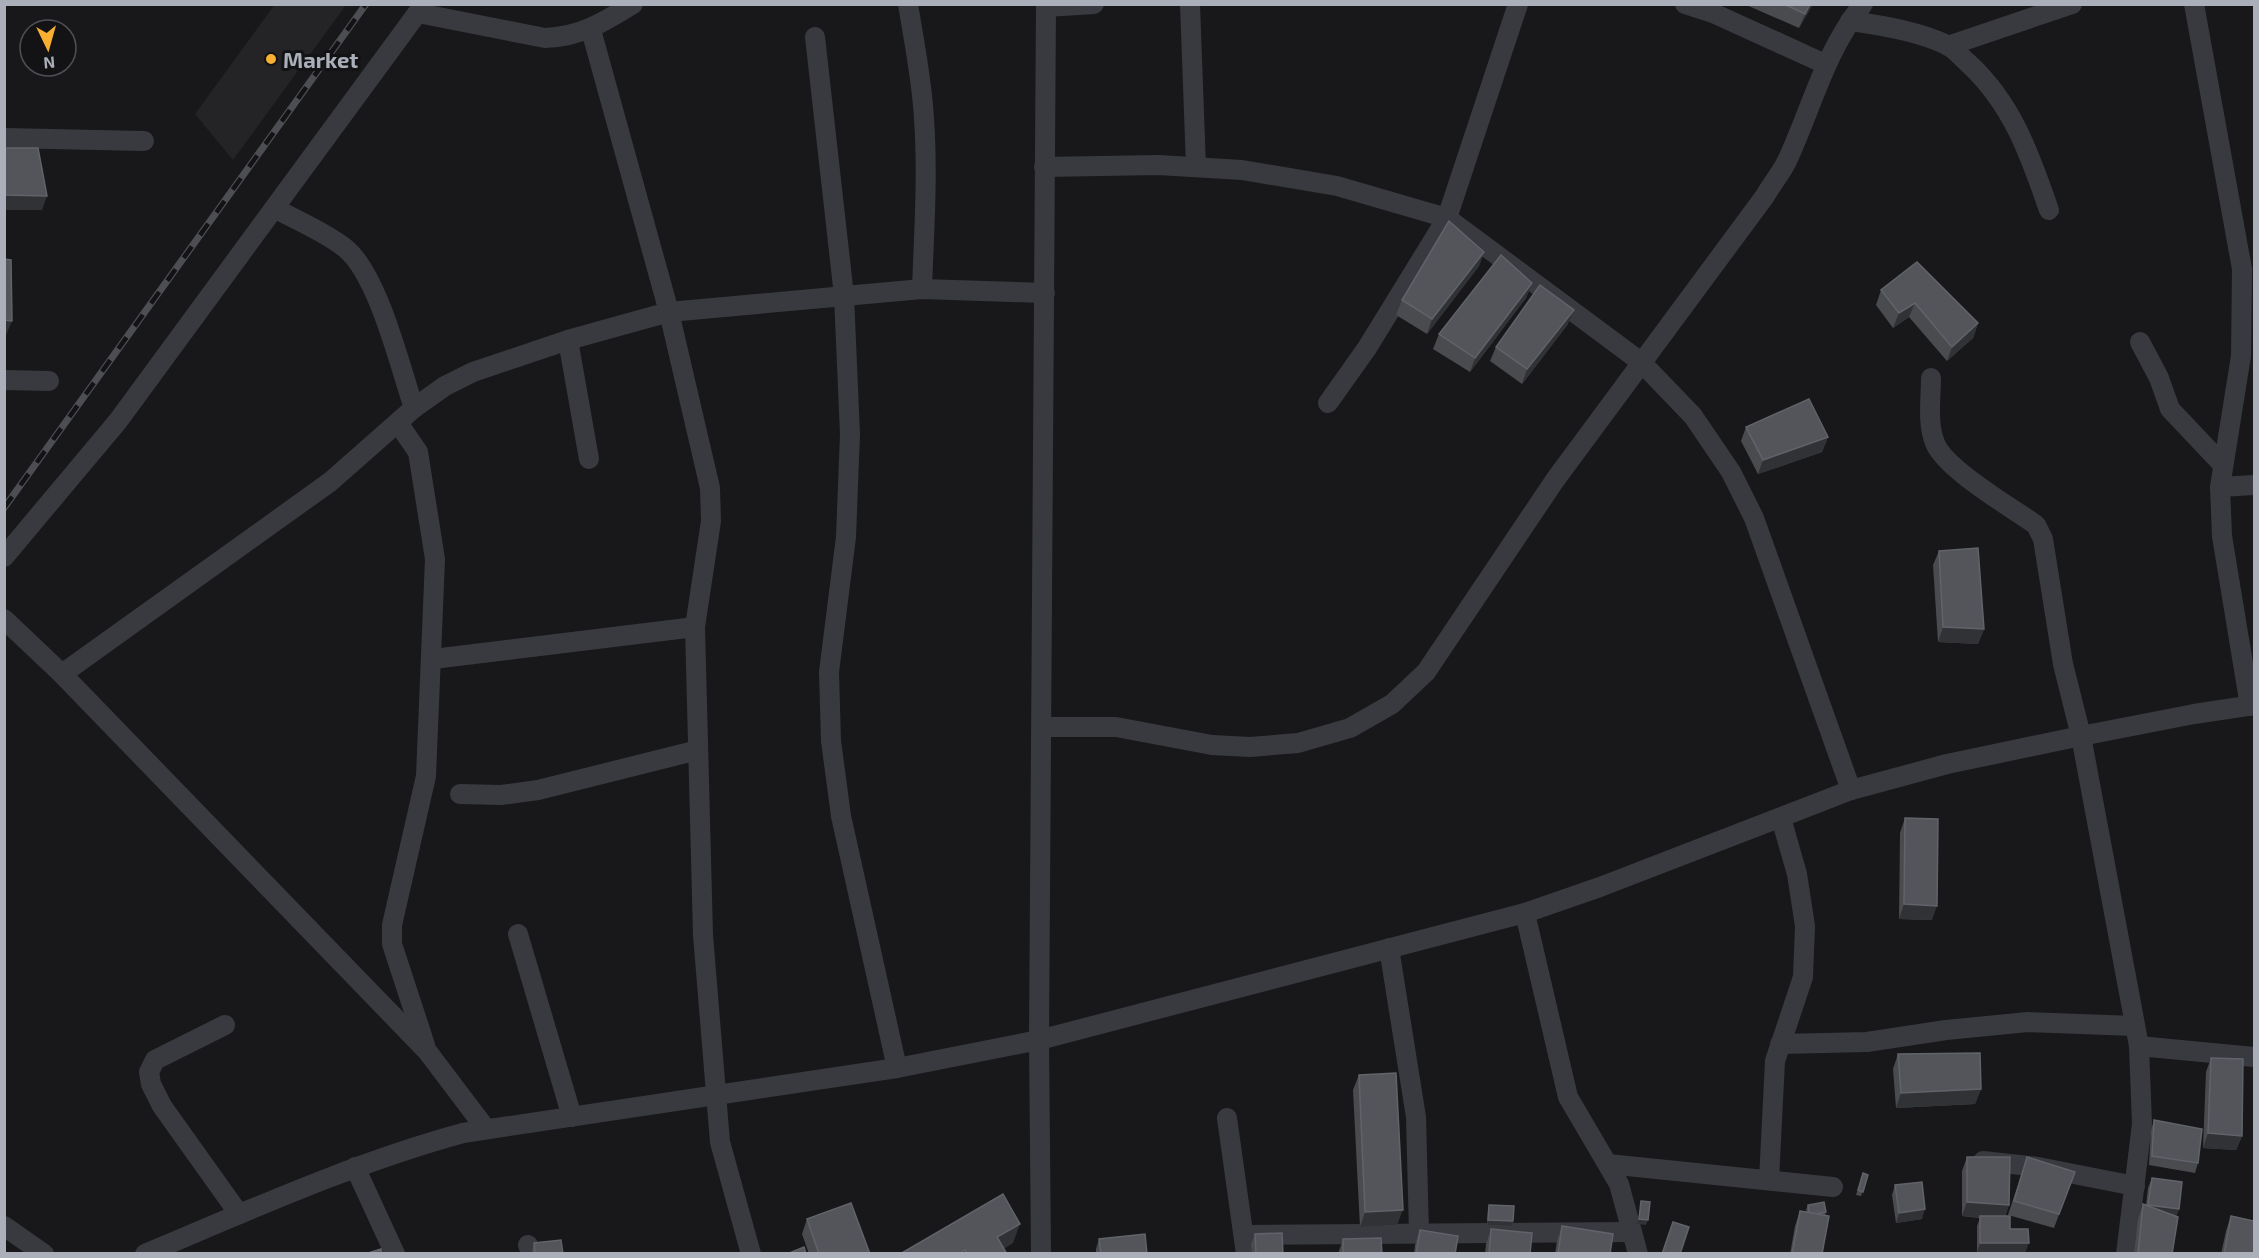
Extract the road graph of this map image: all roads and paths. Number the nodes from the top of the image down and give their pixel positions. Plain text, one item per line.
1 (633, 4) edge
2 (908, 4) edge
3 (1094, 4) edge
4 (1190, 4) edge
5 (1518, 4) edge
6 (1685, 4) edge
7 (1863, 4) edge
8 (2072, 4) edge
9 (2194, 4) edge
10 (1046, 6) edge
11 (421, 9) edge
12 (1850, 21) junction
13 (591, 30) junction
14 (815, 37) dead end
15 (1948, 46) junction
16 (1825, 64) junction
17 (4, 138) edge
18 (144, 141) dead end
19 (1044, 167) junction
20 (1196, 167) junction
21 (276, 208) junction
22 (2049, 210) dead end
23 (1447, 218) junction
24 (922, 289) junction
25 (1045, 293) junction
26 (844, 296) junction
27 (669, 312) junction
28 (568, 340) junction
29 (2140, 342) dead end
30 (1641, 362) junction
31 (1931, 378) dead end
32 (4, 380) edge
33 (50, 381) dead end
34 (1328, 403) dead end
35 (414, 408) junction
36 (398, 423) junction
37 (590, 459) dead end
38 (2222, 464) junction
39 (2254, 485) edge
40 (2220, 487) junction
41 (4, 557) edge
42 (4, 620) edge
43 (695, 627) junction
44 (433, 658) junction
45 (62, 674) junction
46 (2252, 706) edge
47 (1043, 727) junction
48 (2081, 736) junction
49 (698, 750) junction
50 (1851, 790) junction
51 (460, 794) dead end
52 (1781, 818) junction
53 (1525, 912) junction
54 (518, 934) dead end
55 (1389, 948) junction
56 (225, 1025) dead end
57 (2135, 1026) junction
58 (1039, 1041) junction
59 (1780, 1044) junction
60 (2139, 1046) junction
61 (427, 1051) junction
62 (2254, 1057) edge
63 (897, 1068) junction
64 (716, 1096) junction
65 (572, 1117) junction
66 (1227, 1118) dead end
67 (486, 1129) junction
68 (1966, 1160) edge
69 (1608, 1164) junction
70 (355, 1167) junction
71 (1769, 1180) junction
72 (2134, 1186) junction
73 (1833, 1187) dead end
74 (239, 1214) junction
75 (4, 1226) edge
76 (1632, 1232) junction
77 (1419, 1233) junction
78 (1245, 1244) edge
79 (44, 1254) edge
80 (145, 1254) edge
81 (395, 1254) edge
82 (751, 1254) edge
83 (1041, 1254) edge
84 (1638, 1254) edge
85 (2126, 1254) edge

1 - 13 street
2 - 24 street
3 - 10 street
4 - 20 street
5 - 23 street
6 - 16 street
7 - 12 street
8 - 15 street
9 - 38 street
10 - 19 street
11 - 13 street
11 - 21 street
12 - 15 street
12 - 16 street
13 - 27 street
14 - 26 street
15 - 22 street
16 - 30 street
17 - 18 street
19 - 20 street
19 - 25 street
20 - 23 street
21 - 35 street
21 - 41 street
23 - 30 street
23 - 34 street
24 - 25 street
24 - 26 street
25 - 47 street
26 - 27 street
26 - 63 street
27 - 28 street
27 - 43 street
28 - 35 street
28 - 37 street
29 - 38 street
30 - 47 street
30 - 50 street
31 - 48 street
32 - 33 street
35 - 36 street
36 - 44 street
36 - 45 street
38 - 40 street
39 - 40 street
40 - 46 street
42 - 45 street
43 - 44 street
43 - 49 street
44 - 61 street
45 - 61 street
46 - 48 street
47 - 58 street
48 - 50 street
48 - 57 street
49 - 51 street
49 - 64 street
50 - 52 street
52 - 53 street
52 - 59 street
53 - 55 street
53 - 69 street
54 - 65 street
55 - 58 street
55 - 77 street
56 - 74 street
57 - 59 street
57 - 60 street
58 - 63 street
58 - 83 street
59 - 71 street
60 - 62 street
60 - 72 street
61 - 67 street
63 - 64 street
64 - 65 street
64 - 82 street
65 - 67 street
66 - 78 street
67 - 70 street
68 - 72 street
69 - 71 street
69 - 76 street
70 - 74 street
70 - 81 street
71 - 73 street
72 - 85 street
74 - 80 street
75 - 79 street
76 - 77 street
76 - 84 street
77 - 78 street

